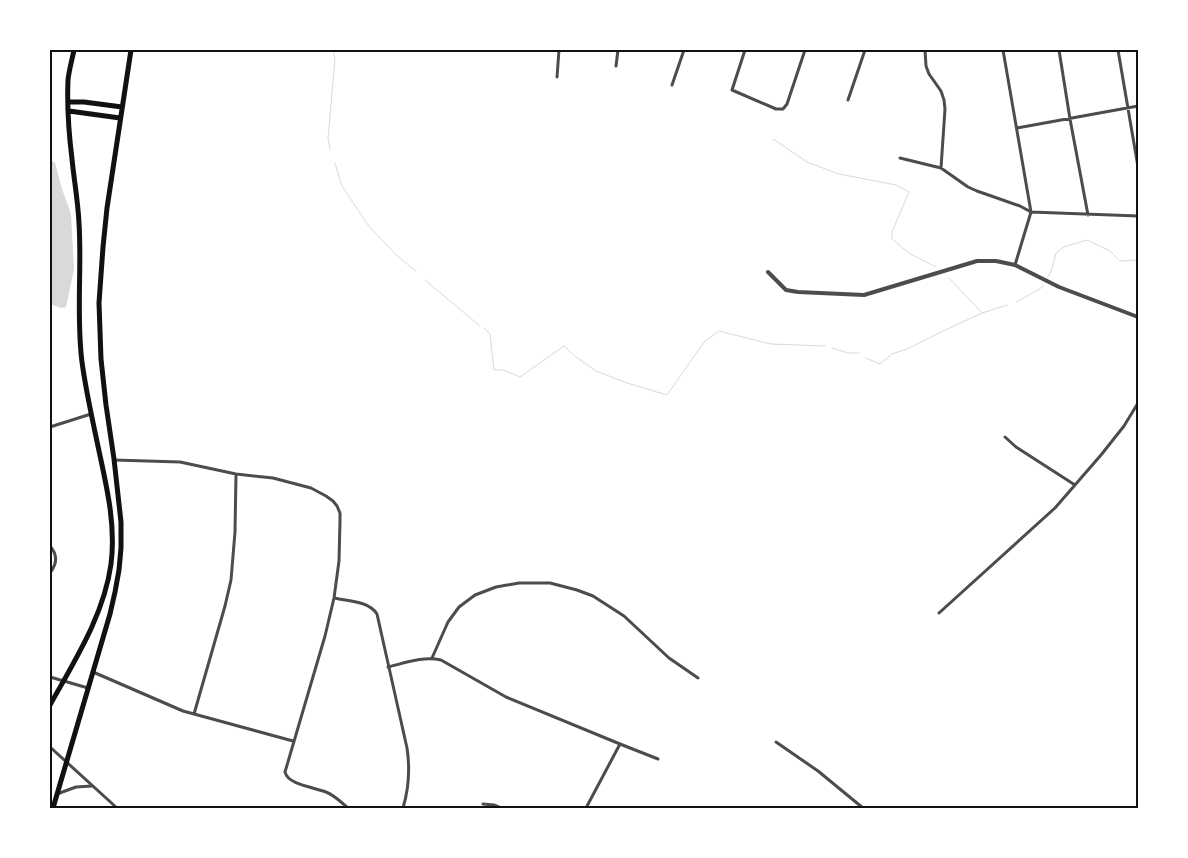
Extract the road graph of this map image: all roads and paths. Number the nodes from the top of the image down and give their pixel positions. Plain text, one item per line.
1 (74, 50) edge
2 (131, 50) edge
3 (560, 50) edge
4 (618, 50) edge
5 (684, 50) edge
6 (745, 50) edge
7 (805, 50) edge
8 (865, 50) edge
9 (925, 50) edge
10 (1003, 50) edge
11 (1059, 50) edge
12 (1118, 50) edge
13 (616, 66) dead end
14 (557, 76) dead end
15 (672, 85) dead end
16 (848, 100) dead end
17 (68, 102) junction
18 (1138, 106) edge
19 (122, 107) junction
20 (1127, 108) junction
21 (69, 111) junction
22 (120, 118) junction
23 (1070, 119) junction
24 (1017, 128) junction
25 (900, 158) dead end
26 (1138, 167) edge
27 (941, 168) junction
28 (1031, 212) junction
29 (1088, 215) junction
30 (1138, 216) edge
31 (1015, 265) junction
32 (768, 272) dead end
33 (1138, 317) edge
34 (1138, 402) edge
35 (91, 414) junction
36 (50, 426) edge
37 (1005, 437) dead end
38 (114, 460) junction
39 (236, 474) junction
40 (1075, 485) junction
41 (50, 546) edge
42 (50, 573) edge
43 (334, 598) junction
44 (939, 613) dead end
45 (432, 658) junction
46 (388, 667) junction
47 (93, 672) junction
48 (50, 677) edge
49 (698, 678) dead end
50 (64, 681) junction
51 (88, 688) junction
52 (50, 705) edge
53 (194, 714) junction
54 (293, 741) junction
55 (776, 742) dead end
56 (620, 744) junction
57 (50, 747) edge
58 (658, 758) dead end
59 (66, 762) junction
60 (92, 786) junction
61 (57, 794) junction
62 (483, 804) dead end
63 (53, 808) edge
64 (117, 808) edge
65 (348, 808) edge
66 (403, 808) edge
67 (502, 808) edge
68 (586, 808) edge
69 (863, 808) edge

1 - 17 highway
2 - 19 highway
3 - 14 street
4 - 13 street
5 - 15 street
6 - 7 street
8 - 16 street
9 - 27 street
10 - 24 street
11 - 23 street
12 - 20 street
17 - 19 highway
17 - 21 highway
18 - 20 street
19 - 22 highway
20 - 23 street
20 - 26 street
21 - 22 highway
21 - 35 highway
22 - 38 highway
23 - 24 street
23 - 29 street
24 - 28 street
25 - 27 street
27 - 28 street
28 - 29 street
28 - 31 street
29 - 30 street
31 - 32 street
31 - 33 street
34 - 40 street
35 - 36 street
35 - 50 highway
37 - 40 street
38 - 39 street
38 - 47 highway
39 - 43 street
39 - 53 street
40 - 44 street
41 - 42 street
43 - 46 street
43 - 54 street
45 - 46 street
45 - 49 street
45 - 56 street
46 - 66 street
47 - 51 highway
47 - 53 street
48 - 50 street
50 - 51 street
50 - 52 highway
51 - 59 highway
53 - 54 street
54 - 65 street
55 - 69 street
56 - 58 street
56 - 68 street
57 - 59 street
59 - 60 street
59 - 61 highway
60 - 61 street
60 - 64 street
61 - 63 highway
62 - 67 street

